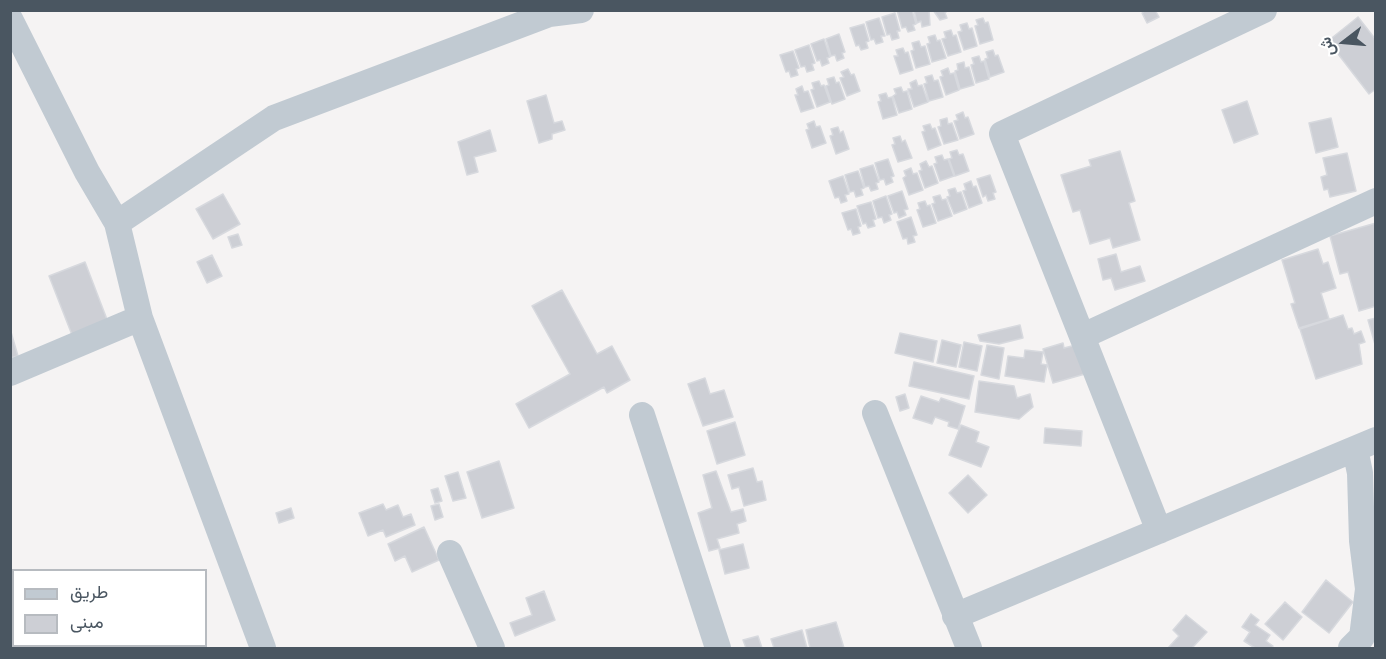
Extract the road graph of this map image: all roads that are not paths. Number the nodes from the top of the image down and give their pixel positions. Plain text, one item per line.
1 (581, 10) edge
2 (1263, 10) edge
3 (550, 12) edge
4 (10, 19) edge
5 (1376, 201) edge
6 (117, 223) junction
7 (140, 318) junction
8 (1083, 336) junction
9 (10, 373) edge
10 (875, 413) dead end
11 (642, 416) dead end
12 (1365, 445) edge
13 (1159, 531) junction
14 (450, 553) dead end
15 (955, 616) junction
16 (263, 648) edge
17 (492, 648) edge
18 (717, 648) edge
19 (969, 648) edge
20 (1351, 648) edge

1 - 3 street
2 - 8 street
3 - 6 street
4 - 6 street
5 - 8 street
6 - 7 street
7 - 9 street
7 - 16 street
8 - 13 street
10 - 15 street
11 - 18 street
12 - 13 street
12 - 20 street
13 - 15 street
14 - 17 street
15 - 19 street

